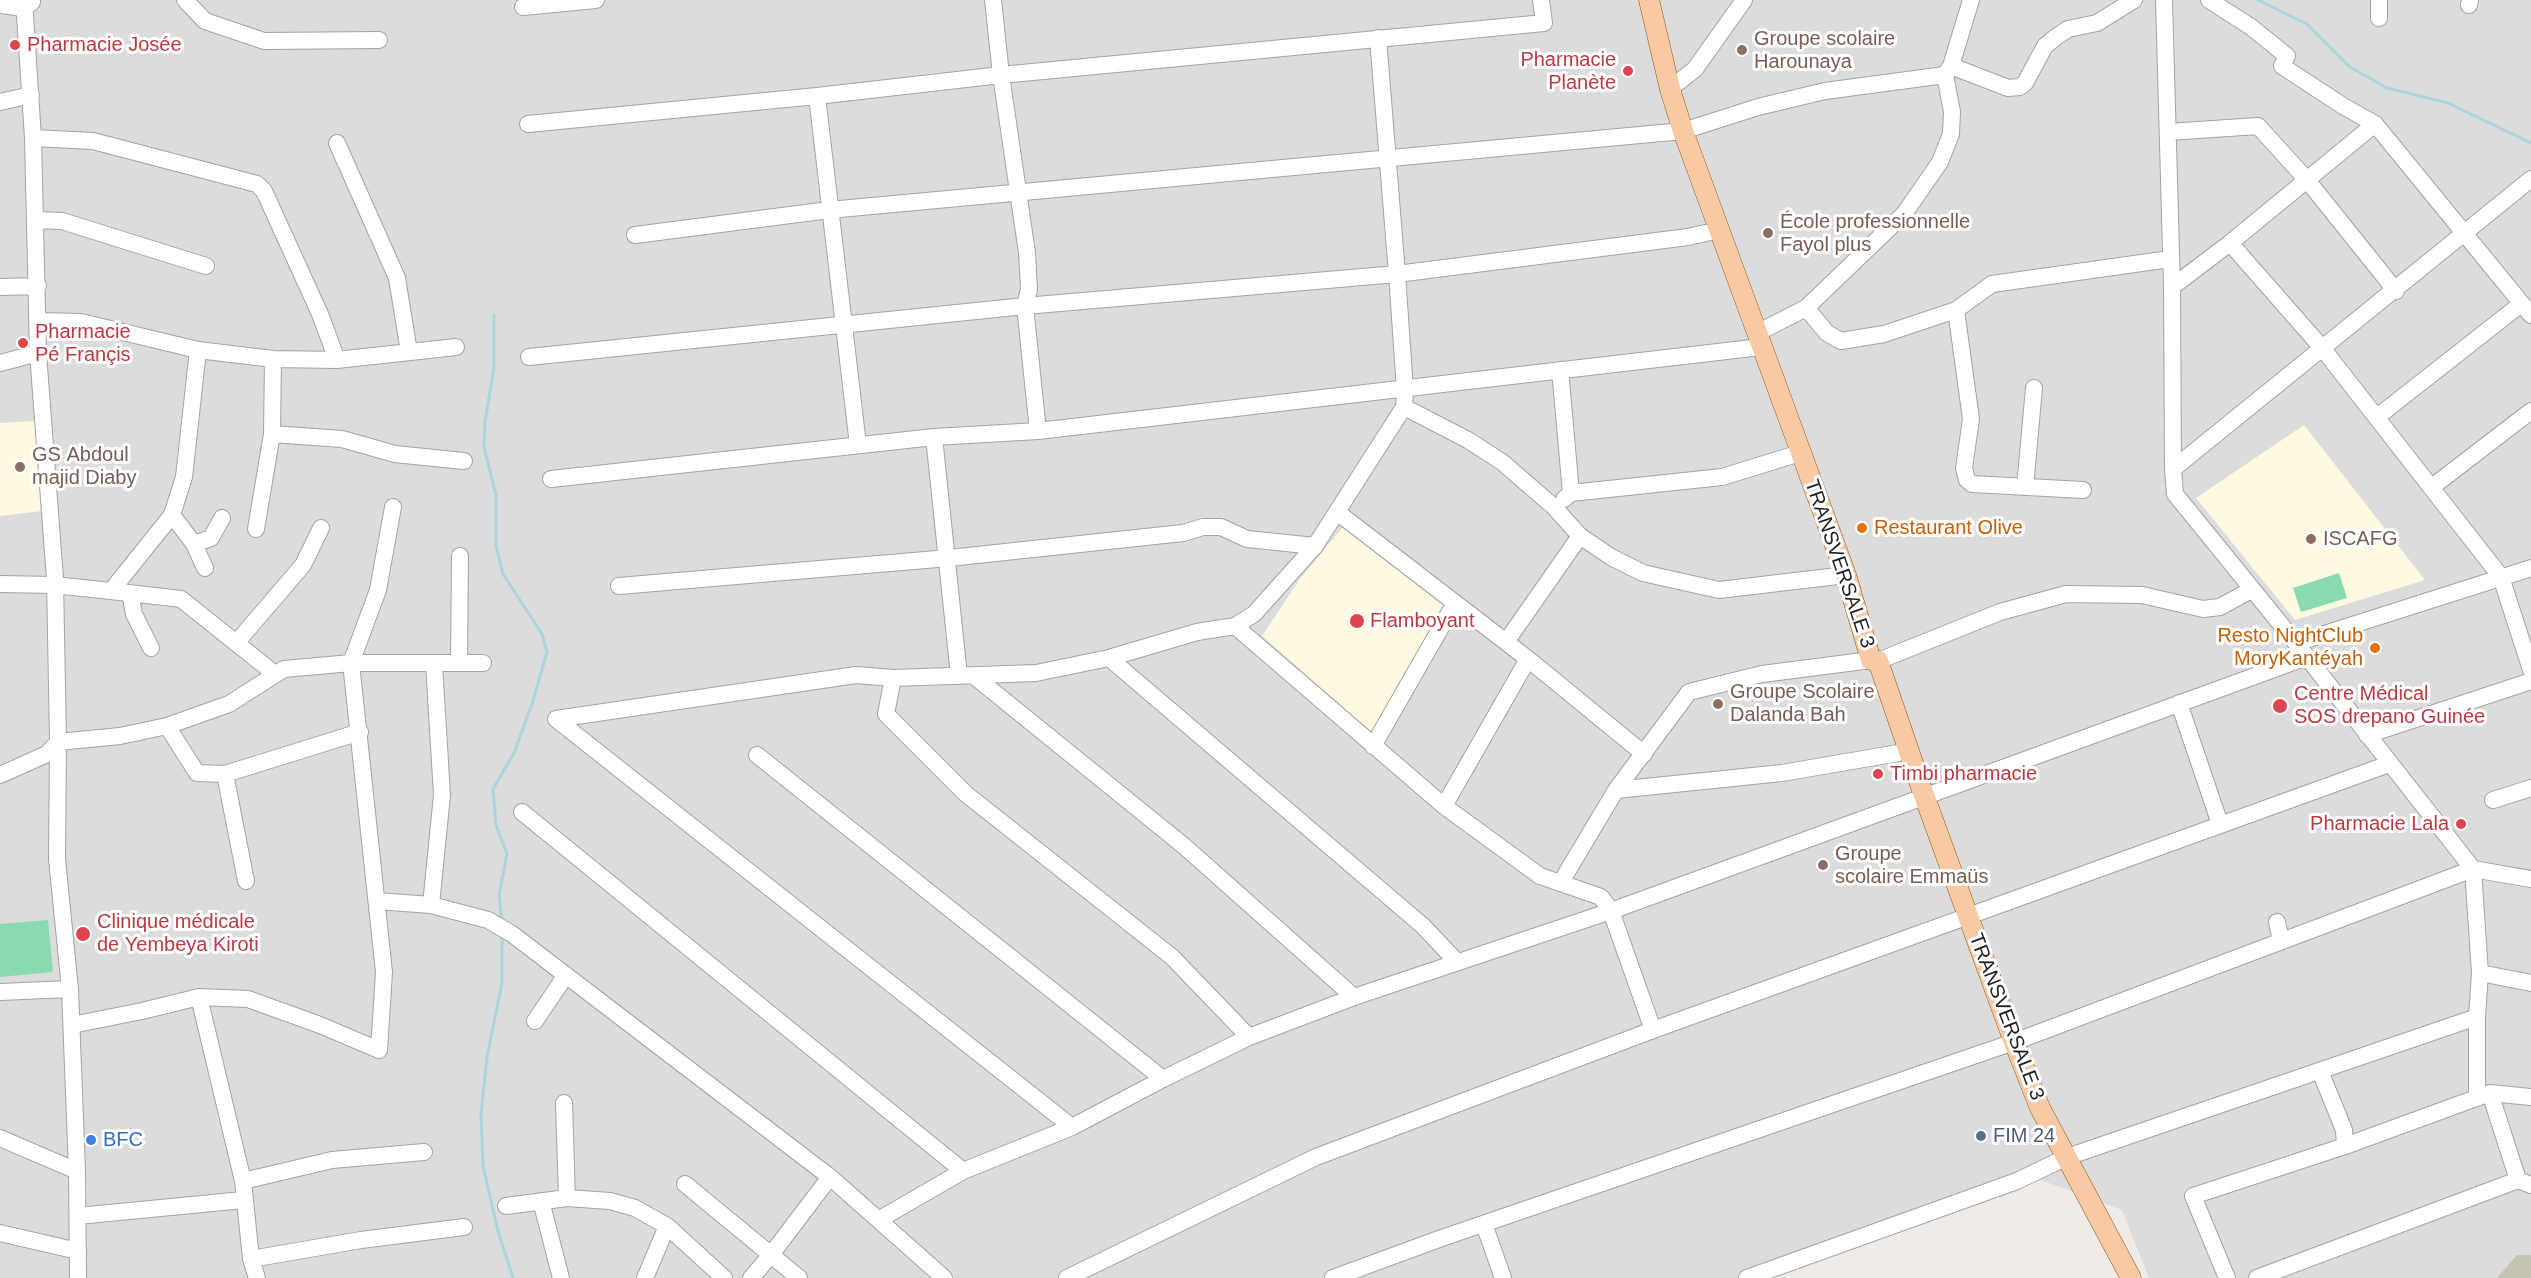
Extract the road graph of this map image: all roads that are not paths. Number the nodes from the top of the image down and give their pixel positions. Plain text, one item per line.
1 (185, 0) edge
2 (596, 0) edge
3 (993, 0) edge
4 (1541, 0) edge
5 (1649, 0) edge
6 (1744, 0) edge
7 (1971, 0) edge
8 (2134, 0) edge
9 (2164, 0) edge
10 (2209, 0) edge
11 (2379, 0) edge
12 (28, 3) edge
13 (0, 5) edge
14 (523, 7) dead end
15 (2379, 18) dead end
16 (1378, 38) junction
17 (379, 40) dead end
18 (1948, 70) junction
19 (1001, 75) junction
20 (1670, 89) junction
21 (30, 95) junction
22 (817, 96) junction
23 (0, 102) edge
24 (528, 124) dead end
25 (2375, 124) junction
26 (1683, 131) junction
27 (2168, 132) junction
28 (33, 138) junction
29 (337, 143) dead end
30 (1387, 158) junction
31 (2531, 179) edge
32 (2307, 180) junction
33 (1019, 193) junction
34 (2512, 195) junction
35 (2531, 199) edge
36 (829, 210) junction
37 (36, 220) junction
38 (1719, 230) junction
39 (2466, 233) junction
40 (635, 235) dead end
41 (2230, 243) junction
42 (2170, 259) junction
43 (206, 266) dead end
44 (1397, 274) junction
45 (38, 285) junction
46 (0, 287) edge
47 (2172, 287) junction
48 (2396, 291) junction
49 (1025, 306) junction
50 (1806, 308) junction
51 (1956, 310) junction
52 (2526, 310) edge
53 (39, 321) junction
54 (843, 325) junction
55 (1759, 340) junction
56 (456, 346) dead end
57 (2323, 349) junction
58 (198, 350) junction
59 (409, 352) junction
60 (38, 353) junction
61 (529, 357) dead end
62 (273, 359) junction
63 (337, 360) junction
64 (0, 363) edge
65 (1560, 370) junction
66 (2034, 388) dead end
67 (1404, 398) junction
68 (2531, 411) edge
69 (2377, 417) junction
70 (1038, 431) junction
71 (272, 434) junction
72 (934, 437) junction
73 (858, 445) junction
74 (1800, 453) junction
75 (464, 461) dead end
76 (2173, 469) junction
77 (551, 479) dead end
78 (2025, 487) junction
79 (2432, 487) junction
80 (2083, 490) dead end
81 (1571, 493) junction
82 (393, 507) dead end
83 (1554, 507) junction
84 (1337, 513) junction
85 (172, 515) junction
86 (222, 518) dead end
87 (321, 528) dead end
88 (256, 529) dead end
89 (1580, 536) junction
90 (194, 544) junction
91 (1315, 546) junction
92 (460, 556) dead end
93 (949, 558) junction
94 (206, 568) dead end
95 (2531, 568) edge
96 (1846, 575) junction
97 (2502, 577) junction
98 (0, 584) edge
99 (54, 585) junction
100 (619, 586) dead end
101 (2251, 590) junction
102 (111, 591) junction
103 (130, 593) junction
104 (1455, 603) junction
105 (1235, 626) junction
106 (237, 642) junction
107 (1506, 642) junction
108 (2296, 643) junction
109 (152, 648) dead end
110 (2307, 657) junction
111 (1109, 658) junction
112 (1528, 659) junction
113 (1874, 660) junction
114 (351, 663) junction
115 (459, 663) junction
116 (483, 663) dead end
117 (434, 664) junction
118 (2531, 670) edge
119 (275, 674) junction
120 (967, 676) junction
121 (893, 678) junction
122 (2531, 681) edge
123 (2179, 704) junction
124 (167, 726) junction
125 (360, 732) junction
126 (2367, 735) junction
127 (58, 742) junction
128 (1373, 746) junction
129 (1910, 751) junction
130 (1644, 754) junction
131 (758, 755) dead end
132 (2389, 764) junction
133 (225, 774) junction
134 (0, 775) edge
135 (2531, 788) edge
136 (1616, 790) junction
137 (1925, 798) junction
138 (2493, 800) dead end
139 (1444, 806) junction
140 (522, 812) dead end
141 (2220, 824) junction
142 (2473, 869) junction
143 (2531, 879) edge
144 (246, 881) dead end
145 (1562, 882) junction
146 (377, 901) junction
147 (431, 905) junction
148 (1611, 911) junction
149 (1968, 916) junction
150 (2277, 922) dead end
151 (2281, 941) junction
152 (1457, 962) junction
153 (2481, 973) junction
154 (566, 975) junction
155 (2531, 983) edge
156 (70, 989) junction
157 (0, 992) edge
158 (200, 997) junction
159 (1354, 997) junction
160 (2477, 1017) junction
161 (535, 1021) dead end
162 (72, 1025) junction
163 (1653, 1030) junction
164 (1249, 1037) junction
165 (2014, 1042) junction
166 (2320, 1071) junction
167 (1163, 1079) junction
168 (2483, 1096) junction
169 (2531, 1097) edge
170 (564, 1103) dead end
171 (1072, 1127) junction
172 (0, 1138) edge
173 (2345, 1146) junction
174 (424, 1152) dead end
175 (2067, 1157) junction
176 (963, 1171) junction
177 (77, 1172) junction
178 (830, 1177) junction
179 (243, 1181) junction
180 (2525, 1183) edge
181 (685, 1184) dead end
182 (567, 1197) junction
183 (243, 1200) junction
184 (541, 1201) junction
185 (506, 1206) dead end
186 (78, 1216) junction
187 (880, 1219) junction
188 (1484, 1224) junction
189 (668, 1226) junction
190 (464, 1227) dead end
191 (0, 1233) edge
192 (78, 1251) junction
193 (770, 1256) junction
194 (251, 1259) junction
195 (78, 1278) edge
196 (257, 1278) edge
197 (561, 1278) edge
198 (645, 1278) edge
199 (724, 1278) edge
200 (751, 1278) edge
201 (799, 1278) edge
202 (944, 1278) edge
203 (1067, 1278) edge
204 (1333, 1278) edge
205 (1503, 1278) edge
206 (1747, 1278) edge
207 (2131, 1278) edge
208 (2227, 1278) edge
209 (2257, 1278) edge

1 - 17 street
2 - 14 street
3 - 19 street
4 - 16 street
5 - 20 main road, TRANSVERSALE 3
6 - 20 street
7 - 18 street
8 - 18 street
9 - 27 street
10 - 25 street
11 - 15 street
12 - 13 street
12 - 21 street
16 - 19 street
16 - 30 street
18 - 26 street
18 - 50 street
19 - 22 street
19 - 33 street
20 - 26 main road, TRANSVERSALE 3
21 - 23 street
21 - 28 street
22 - 24 street
22 - 36 street
25 - 32 street
25 - 39 street
26 - 30 street
26 - 38 main road, TRANSVERSALE 3
27 - 32 street
27 - 42 street
28 - 37 street
28 - 63 street
29 - 59 street
30 - 33 street
30 - 44 street
31 - 34 street
32 - 41 street
32 - 48 street
33 - 36 street
33 - 49 street
34 - 35 street
34 - 39 street
36 - 40 street
36 - 54 street
37 - 43 street
37 - 45 street
38 - 44 street
38 - 55 main road, TRANSVERSALE 3
39 - 48 street
39 - 52 street
41 - 47 street
41 - 57 street
42 - 47 street
42 - 51 street
44 - 49 street
44 - 67 street
45 - 46 street
45 - 53 street
47 - 76 street
48 - 57 street
49 - 54 street
49 - 70 street
50 - 51 street
50 - 55 street
51 - 78 street
52 - 69 street
53 - 58 street
53 - 60 street
54 - 61 street
54 - 73 street
55 - 65 street
55 - 74 main road, TRANSVERSALE 3
56 - 59 street
57 - 69 street
57 - 76 street
58 - 62 street
58 - 85 street
59 - 63 street
60 - 64 street
60 - 99 street
62 - 63 street
62 - 71 street
65 - 67 street
65 - 81 street
66 - 78 street
67 - 70 street
67 - 83 street
67 - 84 street
68 - 79 street
69 - 79 street
70 - 72 street
71 - 75 street
71 - 88 street
72 - 73 street
72 - 93 street
73 - 77 street
74 - 81 street
74 - 96 main road, TRANSVERSALE 3
76 - 101 street
78 - 80 street
79 - 97 street
81 - 83 street
82 - 114 street
83 - 89 street
84 - 91 street
84 - 104 street
85 - 90 street
85 - 102 street
86 - 90 street
87 - 106 street
89 - 96 street
89 - 107 street
90 - 94 street
91 - 93 street
91 - 105 street
92 - 115 street
93 - 100 street
93 - 120 street
95 - 97 street
96 - 113 main road, TRANSVERSALE 3
97 - 108 street
97 - 118 street
98 - 99 street
99 - 102 street
99 - 127 street
101 - 108 street
101 - 113 street
102 - 103 street
103 - 106 street
103 - 109 street
104 - 107 street
104 - 128 street
105 - 111 street
105 - 128 street
106 - 119 street
107 - 112 street
108 - 110 street
110 - 123 street
110 - 126 street
111 - 120 street
111 - 152 street
112 - 130 street
112 - 139 street
113 - 129 main road, TRANSVERSALE 3
113 - 130 street
114 - 117 street
114 - 119 street
114 - 125 street
115 - 116 street
115 - 117 street
117 - 147 street
119 - 124 street
120 - 121 street
120 - 159 street
121 - 164 street
121 - 171 street
122 - 126 street
123 - 137 street
123 - 141 street
124 - 127 street
124 - 133 street
125 - 133 street
125 - 146 street
126 - 132 street
127 - 134 street
127 - 156 street
128 - 139 street
129 - 136 street
129 - 137 main road, TRANSVERSALE 3
130 - 136 street
131 - 167 street
132 - 141 street
132 - 142 street
133 - 144 street
135 - 138 street
136 - 145 street
137 - 148 street
137 - 149 main road, TRANSVERSALE 3
139 - 145 street
140 - 176 street
141 - 149 street
142 - 143 street
142 - 151 street
142 - 153 street
145 - 148 street
146 - 147 street
146 - 158 street
147 - 154 street
148 - 152 street
148 - 163 street
149 - 163 street
149 - 165 main road, TRANSVERSALE 3
150 - 151 street
151 - 165 street
152 - 159 street
153 - 155 street
153 - 160 street
154 - 161 street
154 - 178 street
156 - 157 street
156 - 162 street
158 - 162 street
158 - 179 street
159 - 164 street
160 - 166 street
160 - 168 street
162 - 177 street
163 - 203 street
164 - 167 street
165 - 175 main road, TRANSVERSALE 3
165 - 188 street
166 - 173 street
166 - 175 street
167 - 171 street
168 - 169 street
168 - 173 street
168 - 180 street
170 - 182 street
171 - 176 street
172 - 177 street
173 - 208 street
174 - 179 street
175 - 206 street
175 - 207 main road, TRANSVERSALE 3
176 - 187 street
177 - 186 street
178 - 187 street
178 - 193 street
179 - 183 street
180 - 209 street
181 - 193 street
182 - 184 street
182 - 189 street
183 - 186 street
183 - 194 street
184 - 185 street
184 - 197 street
186 - 192 street
187 - 202 street
188 - 204 street
188 - 205 street
189 - 198 street
189 - 199 street
190 - 194 street
191 - 192 street
192 - 195 street
193 - 200 street
193 - 201 street
194 - 196 street

